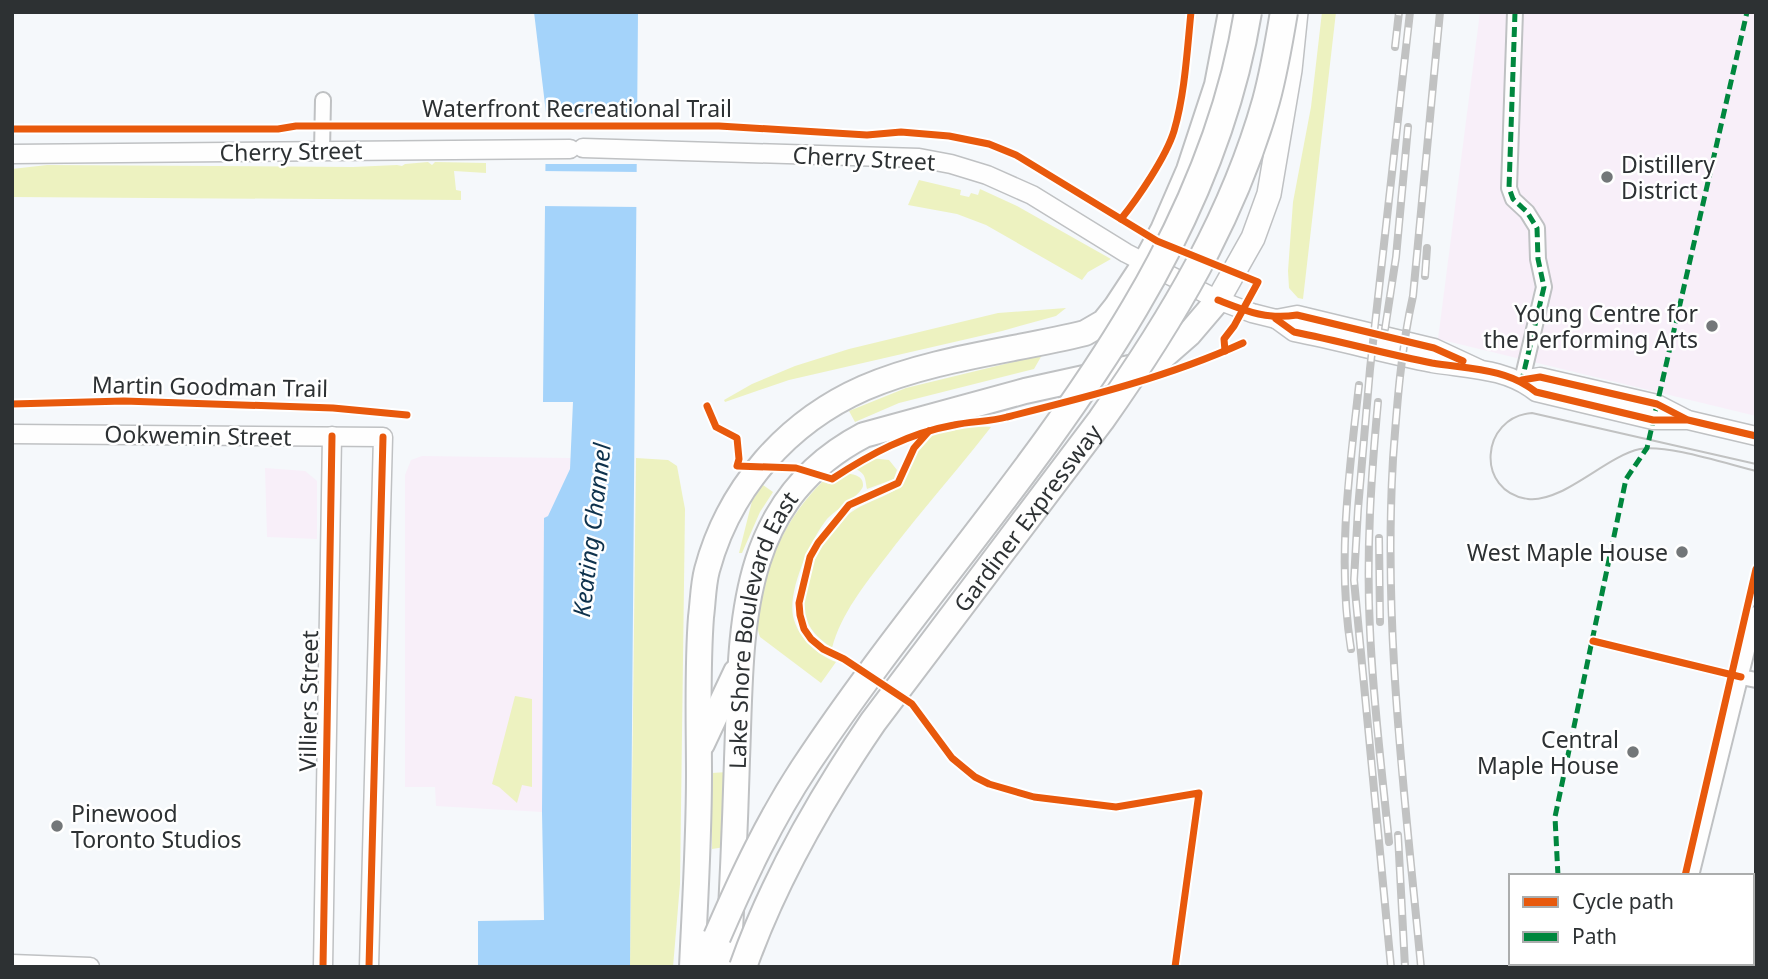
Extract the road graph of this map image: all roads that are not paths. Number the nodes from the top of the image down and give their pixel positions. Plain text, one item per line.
1 (1231, 12) edge
2 (1248, 12) edge
3 (1284, 12) edge
4 (1296, 12) edge
5 (1515, 12) edge
6 (323, 100) dead end
7 (322, 152) junction
8 (12, 154) edge
9 (1145, 263) junction
10 (1217, 300) junction
11 (1522, 380) junction
12 (12, 434) edge
13 (332, 436) junction
14 (1756, 436) edge
15 (1756, 614) edge
16 (741, 662) junction
17 (1749, 679) edge
18 (699, 751) junction
19 (1692, 874) edge
20 (12, 964) edge
21 (90, 967) edge
22 (323, 967) edge
23 (369, 967) edge
24 (692, 967) edge
25 (708, 967) edge
26 (728, 967) edge
27 (743, 967) edge

1 - 9 highway, Lake Shore Boulevard East
2 - 25 highway, Gardiner Expressway, bridge
3 - 27 highway, Gardiner Expressway, bridge
4 - 10 main road, Lake Shore Boulevard East
5 - 11 street
6 - 7 street
7 - 8 street, Cherry Street
7 - 9 street, Cherry Street
9 - 10 street, Cherry Street
9 - 18 highway, Lake Shore Boulevard East
10 - 11 street, Cherry Street
10 - 16 highway, Lake Shore Boulevard East
11 - 14 street, Cherry Street
12 - 13 street, Ookwemin Street
13 - 22 street, Villiers Street
13 - 23 street, Ookwemin Street
15 - 17 street
16 - 18 highway
16 - 26 highway, Lake Shore Boulevard East
17 - 19 street
18 - 24 highway, Lake Shore Boulevard East
20 - 21 street

